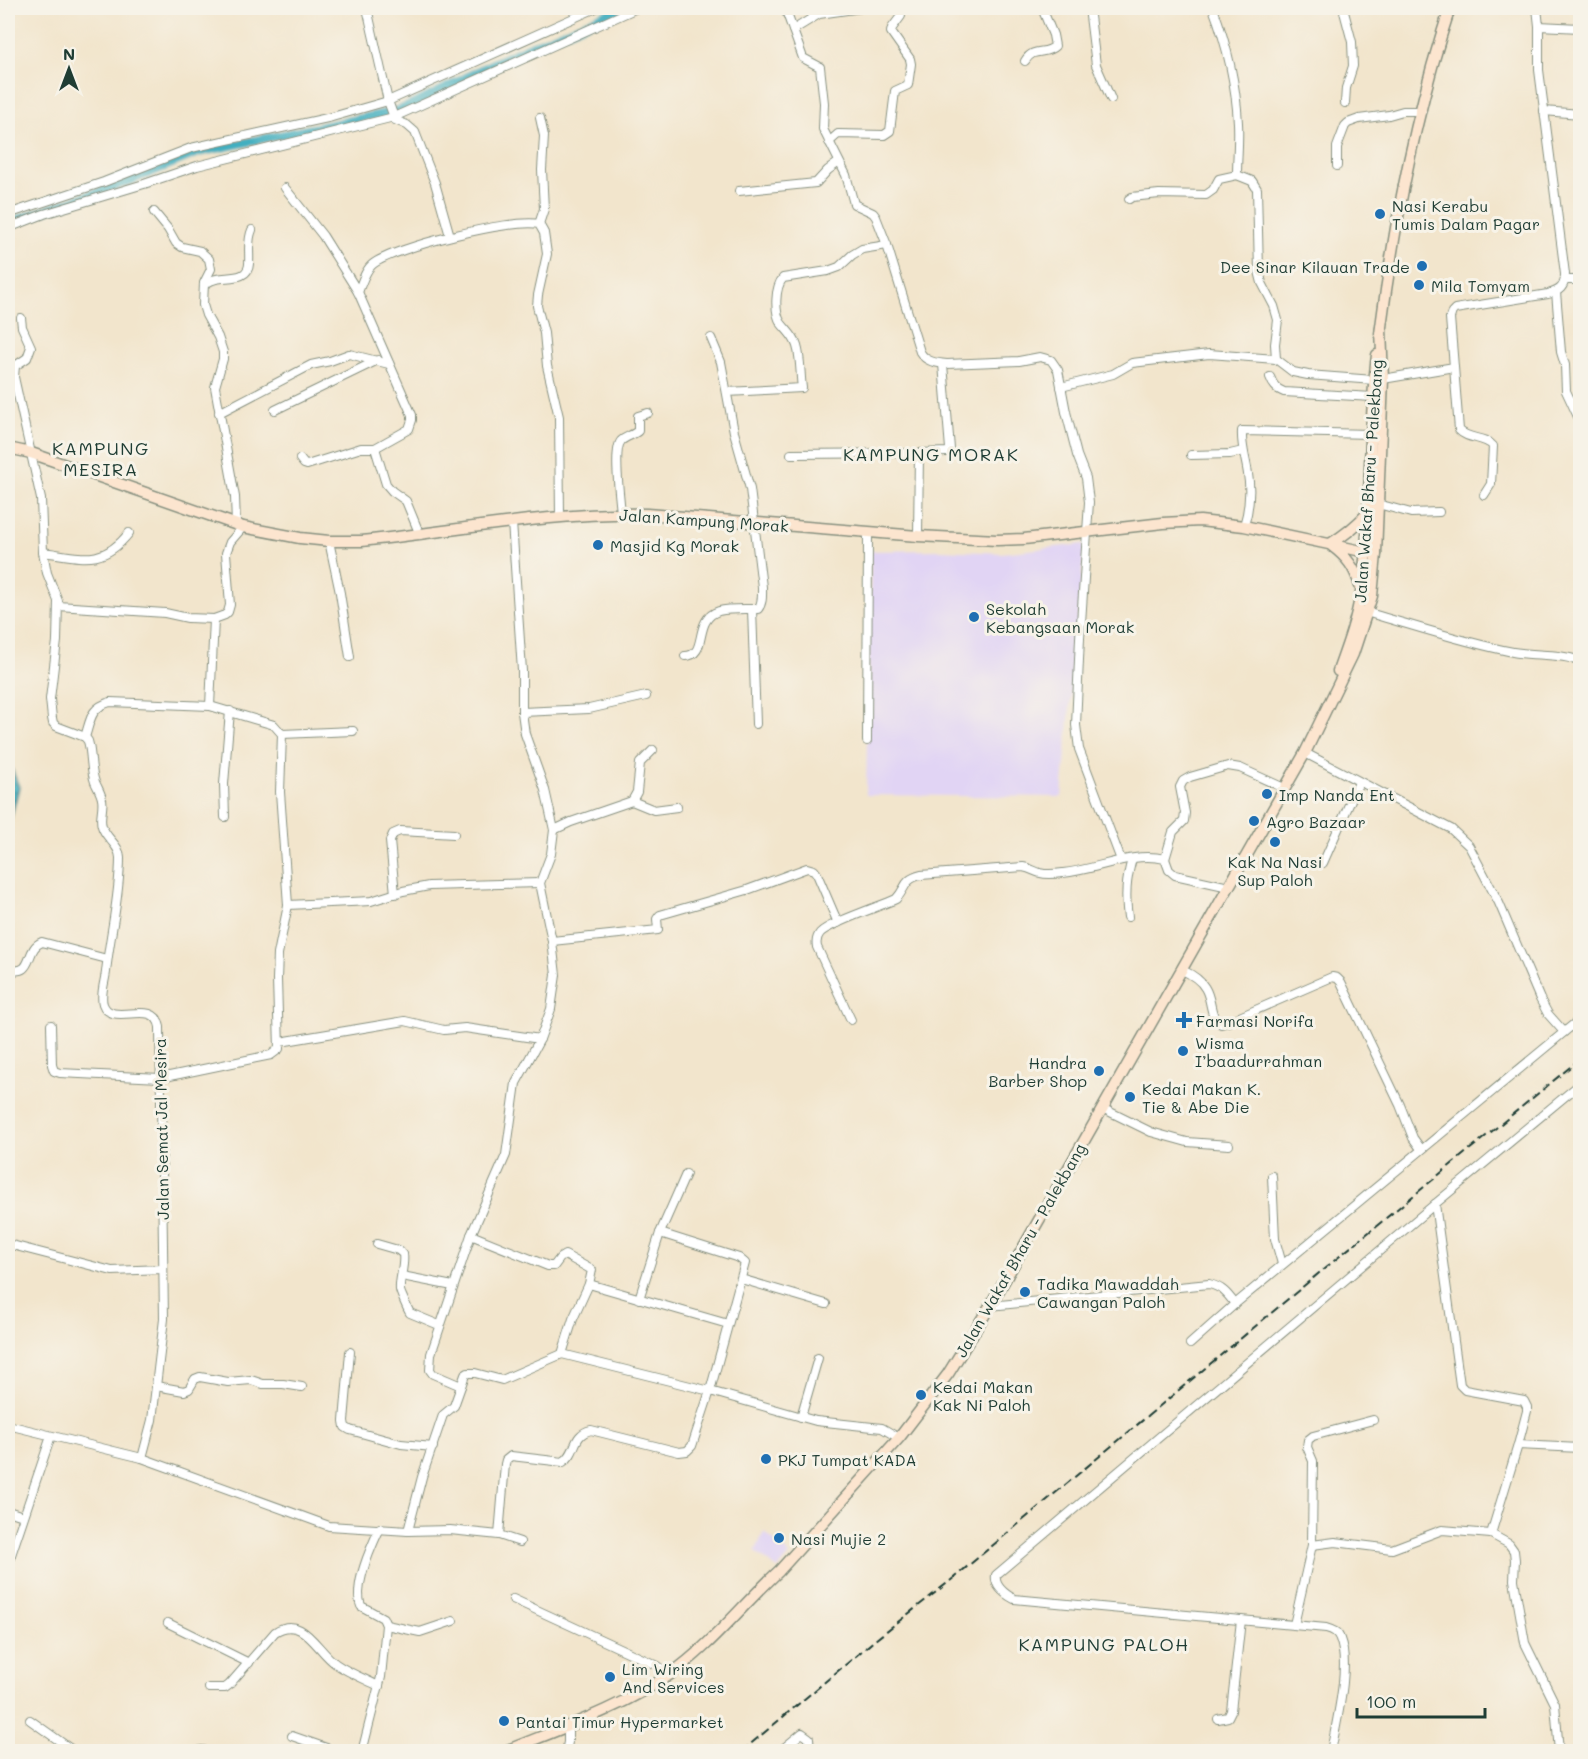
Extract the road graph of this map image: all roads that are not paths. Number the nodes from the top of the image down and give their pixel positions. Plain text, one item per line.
1 (367, 8) edge
2 (596, 8) edge
3 (637, 8) edge
4 (785, 8) edge
5 (861, 8) edge
6 (899, 8) edge
7 (1042, 8) edge
8 (1089, 8) edge
9 (1213, 8) edge
10 (1343, 8) edge
11 (1450, 8) edge
12 (1537, 8) edge
13 (1539, 26) junction
14 (1581, 28) edge
15 (793, 30) junction
16 (1025, 61) dead end
17 (1111, 99) dead end
18 (388, 102) junction
19 (1345, 103) dead end
20 (1422, 111) junction
21 (1544, 111) junction
22 (1581, 114) edge
23 (393, 116) junction
24 (540, 118) dead end
25 (829, 142) junction
26 (839, 162) junction
27 (1337, 165) dead end
28 (1237, 175) junction
29 (285, 188) dead end
30 (739, 191) dead end
31 (1128, 199) dead end
32 (32, 212) junction
33 (154, 212) dead end
34 (8, 214) edge
35 (539, 224) junction
36 (8, 228) edge
37 (252, 230) dead end
38 (450, 236) junction
39 (887, 245) junction
40 (1565, 280) junction
41 (1581, 280) edge
42 (203, 286) junction
43 (358, 292) junction
44 (1556, 292) junction
45 (21, 318) dead end
46 (711, 338) dead end
47 (1276, 359) junction
48 (378, 360) junction
49 (390, 364) junction
50 (943, 364) junction
51 (1454, 367) junction
52 (1270, 377) dead end
53 (11, 379) edge
54 (1379, 379) junction
55 (1061, 387) junction
56 (727, 392) junction
57 (1373, 397) junction
58 (275, 410) dead end
59 (219, 413) junction
60 (648, 413) dead end
61 (1581, 421) edge
62 (1371, 434) junction
63 (8, 448) edge
64 (375, 448) junction
65 (1243, 451) junction
66 (31, 453) junction
67 (919, 453) junction
68 (791, 454) dead end
69 (1191, 455) dead end
70 (300, 459) dead end
71 (1484, 495) dead end
72 (1378, 504) junction
73 (1439, 512) dead end
74 (621, 513) junction
75 (1368, 513) junction
76 (560, 517) junction
77 (512, 522) junction
78 (754, 523) junction
79 (240, 526) junction
80 (1244, 526) junction
81 (1087, 531) junction
82 (868, 532) junction
83 (129, 534) dead end
84 (420, 535) junction
85 (918, 536) junction
86 (329, 541) junction
87 (1330, 544) junction
88 (43, 552) junction
89 (1371, 552) junction
90 (1361, 593) junction
91 (58, 606) junction
92 (752, 609) junction
93 (1363, 611) junction
94 (214, 619) junction
95 (350, 657) dead end
96 (685, 657) dead end
97 (1581, 661) edge
98 (646, 696) dead end
99 (210, 706) junction
100 (230, 711) junction
101 (522, 712) junction
102 (756, 724) dead end
103 (353, 731) dead end
104 (282, 734) junction
105 (85, 737) junction
106 (867, 741) dead end
107 (653, 750) dead end
108 (1305, 753) junction
109 (1359, 782) junction
110 (1284, 788) junction
111 (632, 801) junction
112 (677, 807) dead end
113 (225, 817) dead end
114 (554, 830) junction
115 (454, 834) dead end
116 (1165, 859) junction
117 (1121, 860) junction
118 (1132, 860) junction
119 (1323, 863) dead end
120 (540, 883) junction
121 (1229, 887) junction
122 (395, 894) junction
123 (288, 905) junction
124 (1128, 917) dead end
125 (838, 923) junction
126 (552, 941) junction
127 (107, 959) junction
128 (8, 969) edge
129 (1182, 970) junction
130 (1581, 1019) edge
131 (851, 1020) dead end
132 (51, 1025) dead end
133 (1564, 1032) junction
134 (540, 1039) junction
135 (280, 1042) junction
136 (160, 1078) junction
137 (1581, 1084) edge
138 (1102, 1108) junction
139 (1229, 1145) dead end
140 (1421, 1149) junction
141 (686, 1174) dead end
142 (1272, 1176) dead end
143 (1435, 1204) junction
144 (660, 1233) junction
145 (471, 1235) junction
146 (8, 1244) edge
147 (377, 1244) dead end
148 (1282, 1264) junction
149 (163, 1269) junction
150 (402, 1276) junction
151 (741, 1279) junction
152 (589, 1284) junction
153 (453, 1286) junction
154 (639, 1299) junction
155 (826, 1304) dead end
156 (1235, 1304) junction
157 (990, 1306) junction
158 (728, 1324) junction
159 (439, 1325) junction
160 (1190, 1344) dead end
161 (350, 1352) dead end
162 (562, 1354) junction
163 (818, 1358) dead end
164 (156, 1386) junction
165 (461, 1386) junction
166 (302, 1387) dead end
167 (710, 1391) junction
168 (801, 1418) junction
169 (1373, 1420) dead end
170 (8, 1425) edge
171 (51, 1436) junction
172 (899, 1438) junction
173 (1518, 1445) junction
174 (432, 1447) junction
175 (1581, 1448) edge
176 (142, 1458) junction
177 (8, 1511) edge
178 (23, 1516) junction
179 (380, 1528) junction
180 (408, 1531) junction
181 (1491, 1534) junction
182 (499, 1535) junction
183 (520, 1542) dead end
184 (1312, 1545) junction
185 (8, 1564) edge
186 (513, 1599) dead end
187 (1241, 1620) junction
188 (453, 1621) dead end
189 (168, 1623) dead end
190 (386, 1625) junction
191 (1294, 1625) junction
192 (249, 1664) junction
193 (669, 1674) junction
194 (379, 1686) junction
195 (208, 1688) dead end
196 (1218, 1719) dead end
197 (30, 1720) dead end
198 (568, 1725) junction
199 (292, 1736) dead end
200 (526, 1742) junction
201 (331, 1751) edge
202 (75, 1752) edge
203 (197, 1752) edge
204 (212, 1752) edge
205 (362, 1752) edge
206 (503, 1752) edge
207 (538, 1752) edge
208 (566, 1752) edge
209 (779, 1752) edge
210 (810, 1752) edge
211 (1331, 1752) edge
212 (1559, 1752) edge

1 - 18 street
2 - 18 street
3 - 23 street
4 - 15 street
5 - 15 street
6 - 25 street
7 - 16 street
8 - 17 street
9 - 28 street
10 - 19 street
11 - 20 main road, Jalan Wakaf Bharu - Palekbang
12 - 13 street
13 - 14 street
13 - 21 street
15 - 25 street
18 - 23 street
18 - 32 street
20 - 27 street
20 - 54 main road, Jalan Wakaf Bharu - Palekbang
21 - 22 street
21 - 40 street
23 - 32 street
23 - 38 street
24 - 35 street
25 - 26 street
26 - 30 street
26 - 39 street
28 - 31 street
28 - 47 street
29 - 43 street
32 - 34 street
32 - 36 street
33 - 42 street
35 - 38 street
35 - 76 street
37 - 42 street
38 - 43 street
39 - 50 street
39 - 56 street
40 - 41 street
40 - 44 street
42 - 59 street
43 - 49 street
44 - 51 street
44 - 61 street
45 - 53 street
46 - 56 street
47 - 54 street
47 - 55 street
48 - 49 street
48 - 58 street
48 - 59 street
49 - 64 street
50 - 55 street
50 - 67 street
51 - 54 street
51 - 71 street
52 - 57 street
53 - 66 street
54 - 57 main road, Jalan Wakaf Bharu - Palekbang
54 - 72 main road, Jalan Wakaf Bharu - Palekbang
55 - 81 street
56 - 78 street
57 - 62 main road, Jalan Wakaf Bharu - Palekbang
59 - 79 street
60 - 74 street
62 - 65 street
62 - 75 main road, Jalan Wakaf Bharu - Palekbang
63 - 66 main road, Jalan Kampung Morak
64 - 70 street
64 - 84 street
65 - 69 street
65 - 80 street
66 - 79 main road, Jalan Kampung Morak
66 - 88 street
67 - 68 street
67 - 85 street
72 - 73 street
72 - 89 main road, Jalan Wakaf Bharu - Palekbang
74 - 76 main road, Jalan Kampung Morak
74 - 78 main road, Jalan Kampung Morak
75 - 87 main road
75 - 89 main road, Jalan Wakaf Bharu - Palekbang
76 - 77 main road, Jalan Kampung Morak
77 - 84 main road, Jalan Kampung Morak
77 - 101 street
78 - 82 main road, Jalan Kampung Morak
78 - 92 street
79 - 86 main road, Jalan Kampung Morak
79 - 94 street
80 - 81 main road, Jalan Kampung Morak
80 - 87 main road, Jalan Kampung Morak
81 - 85 main road, Jalan Kampung Morak
81 - 117 street
82 - 85 main road, Jalan Kampung Morak
82 - 106 street
83 - 88 street
84 - 86 main road, Jalan Kampung Morak
86 - 95 street
87 - 89 main road, Jalan Kampung Morak
87 - 90 main road
88 - 91 street
89 - 90 main road, Jalan Wakaf Bharu - Palekbang
89 - 93 main road, Jalan Wakaf Bharu - Palekbang
90 - 93 main road, Jalan Wakaf Bharu - Palekbang
91 - 94 street
91 - 105 street
92 - 96 street
92 - 102 street
93 - 97 street
93 - 108 main road, Jalan Wakaf Bharu - Palekbang
94 - 99 street
98 - 101 street
99 - 100 street
99 - 105 street
100 - 104 street
100 - 113 street
101 - 114 street
103 - 104 street
104 - 123 street
105 - 127 street, Jalan Semat Jal Mesira
107 - 111 street
108 - 109 street
108 - 110 main road, Jalan Wakaf Bharu - Palekbang
109 - 119 street
109 - 133 street
110 - 116 street
110 - 121 main road, Jalan Wakaf Bharu - Palekbang
111 - 112 street
111 - 114 street
114 - 120 street
115 - 122 street
116 - 118 street
116 - 121 street
117 - 118 street
117 - 125 street
118 - 124 street
120 - 122 street
120 - 126 street
121 - 129 main road, Jalan Wakaf Bharu - Palekbang
122 - 123 street
123 - 135 street
125 - 126 street
125 - 131 street
126 - 134 street
127 - 128 street
127 - 136 street, Jalan Semat Jal Mesira
129 - 138 main road, Jalan Wakaf Bharu - Palekbang
129 - 140 street
130 - 133 street
132 - 136 street
133 - 140 street
134 - 135 street
134 - 145 street
135 - 136 street
136 - 149 street, Jalan Semat Jal Mesira
137 - 143 street
138 - 139 street
138 - 157 main road, Jalan Wakaf Bharu - Palekbang
140 - 148 street
141 - 144 street
142 - 148 street
143 - 173 street
143 - 187 street
144 - 151 street
144 - 154 street
145 - 152 street
145 - 153 street
146 - 149 street
147 - 150 street
148 - 156 street
149 - 164 street, Jalan Semat Jal Mesira
150 - 153 street
150 - 159 street
151 - 155 street
151 - 158 street
152 - 154 street
152 - 162 street
153 - 159 street
154 - 158 street
156 - 157 street
156 - 160 street
157 - 172 main road, Jalan Wakaf Bharu - Palekbang
158 - 167 street
159 - 165 street
161 - 174 street
162 - 165 street
162 - 167 street
163 - 168 street
164 - 166 street
164 - 176 street, Jalan Semat Jal Mesira
165 - 174 street
167 - 168 street
167 - 182 street
168 - 172 street
169 - 184 street
170 - 171 street
171 - 176 street
171 - 178 street
172 - 193 main road, Jalan Wakaf Bharu - Palekbang
173 - 175 street
173 - 181 street
174 - 180 street
176 - 179 street
177 - 178 street
178 - 185 street
179 - 180 street
179 - 190 street
180 - 182 street
181 - 184 street
181 - 212 street
182 - 183 street
184 - 191 street
186 - 193 street
187 - 191 street
187 - 196 street
188 - 190 street
189 - 192 street
190 - 194 street
191 - 211 street
192 - 194 street
192 - 195 street
193 - 198 main road, Jalan Wakaf Bharu - Palekbang
194 - 205 street
197 - 202 street
198 - 200 main road, Jalan Wakaf Bharu - Palekbang
198 - 208 street
199 - 201 street
200 - 206 main road, Jalan Wakaf Bharu - Palekbang
200 - 207 street
203 - 204 street
209 - 210 street

